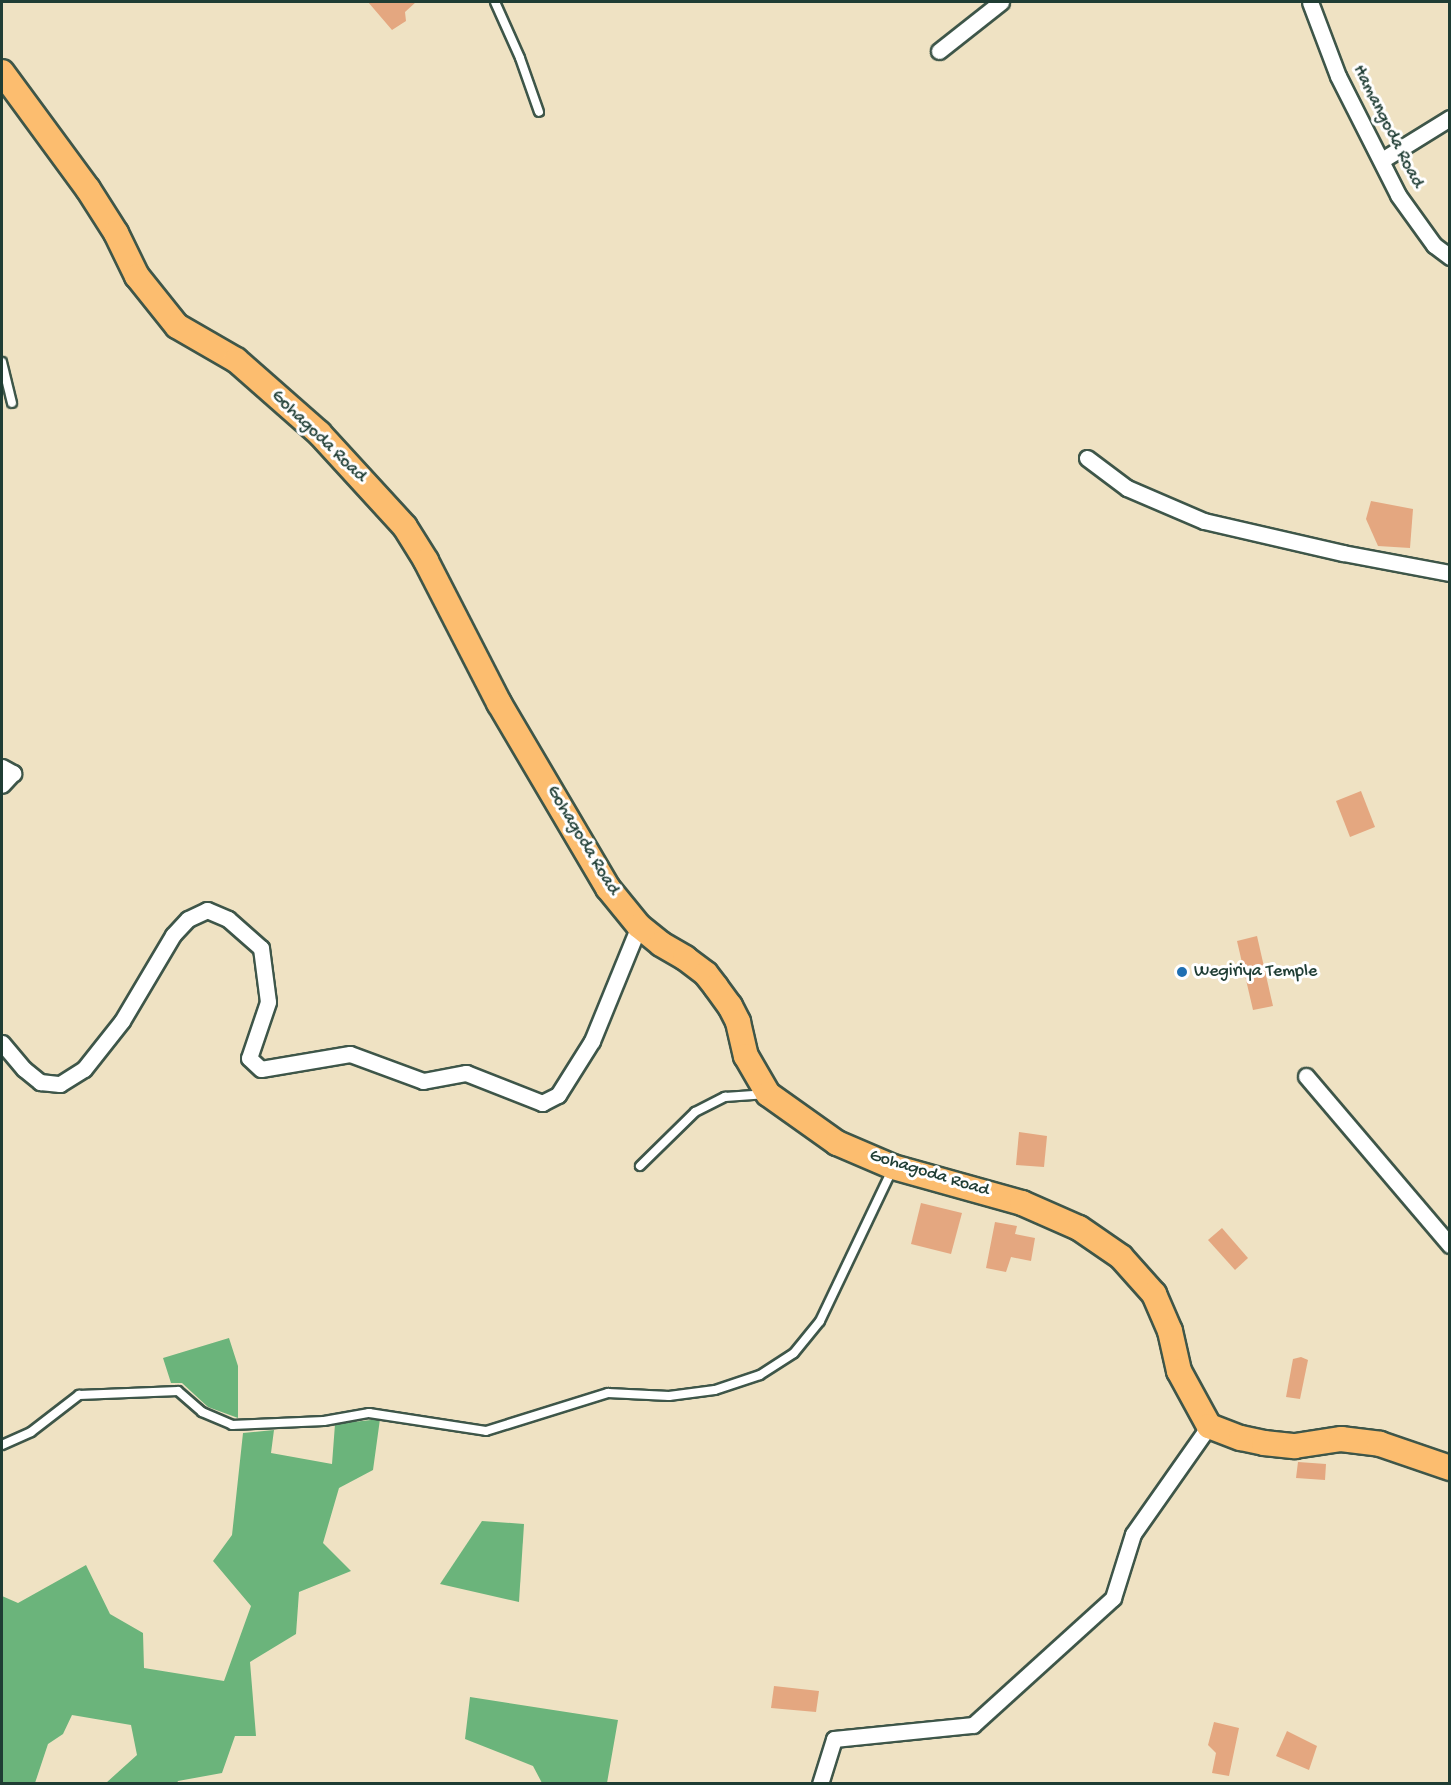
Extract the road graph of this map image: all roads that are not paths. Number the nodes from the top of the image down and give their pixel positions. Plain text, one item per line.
1 (495, 2) edge
2 (1000, 2) edge
3 (1310, 2) edge
4 (939, 51) dead end
5 (2, 72) edge
6 (539, 112) dead end
7 (1449, 118) edge
8 (1382, 160) junction
9 (1449, 257) edge
10 (2, 362) edge
11 (12, 403) dead end
12 (1087, 458) dead end
13 (1449, 573) edge
14 (2, 767) edge
15 (2, 784) edge
16 (639, 926) junction
17 (2, 1043) edge
18 (1306, 1076) dead end
19 (768, 1094) junction
20 (640, 1166) dead end
21 (893, 1167) junction
22 (1449, 1245) edge
23 (1209, 1425) junction
24 (2, 1445) edge
25 (1449, 1468) edge
26 (820, 1784) edge

1 - 6 lane
2 - 4 street
3 - 8 street, Hamangoda Road
5 - 16 main road, Gohagoda Road
7 - 8 street
8 - 9 street, Hamangoda Road
10 - 11 lane
12 - 13 street
14 - 15 street
16 - 17 street
16 - 19 main road, Gohagoda Road
18 - 22 street
19 - 20 lane
19 - 21 main road, Gohagoda Road
21 - 23 main road, Gohagoda Road
21 - 24 lane
23 - 25 main road
23 - 26 street

